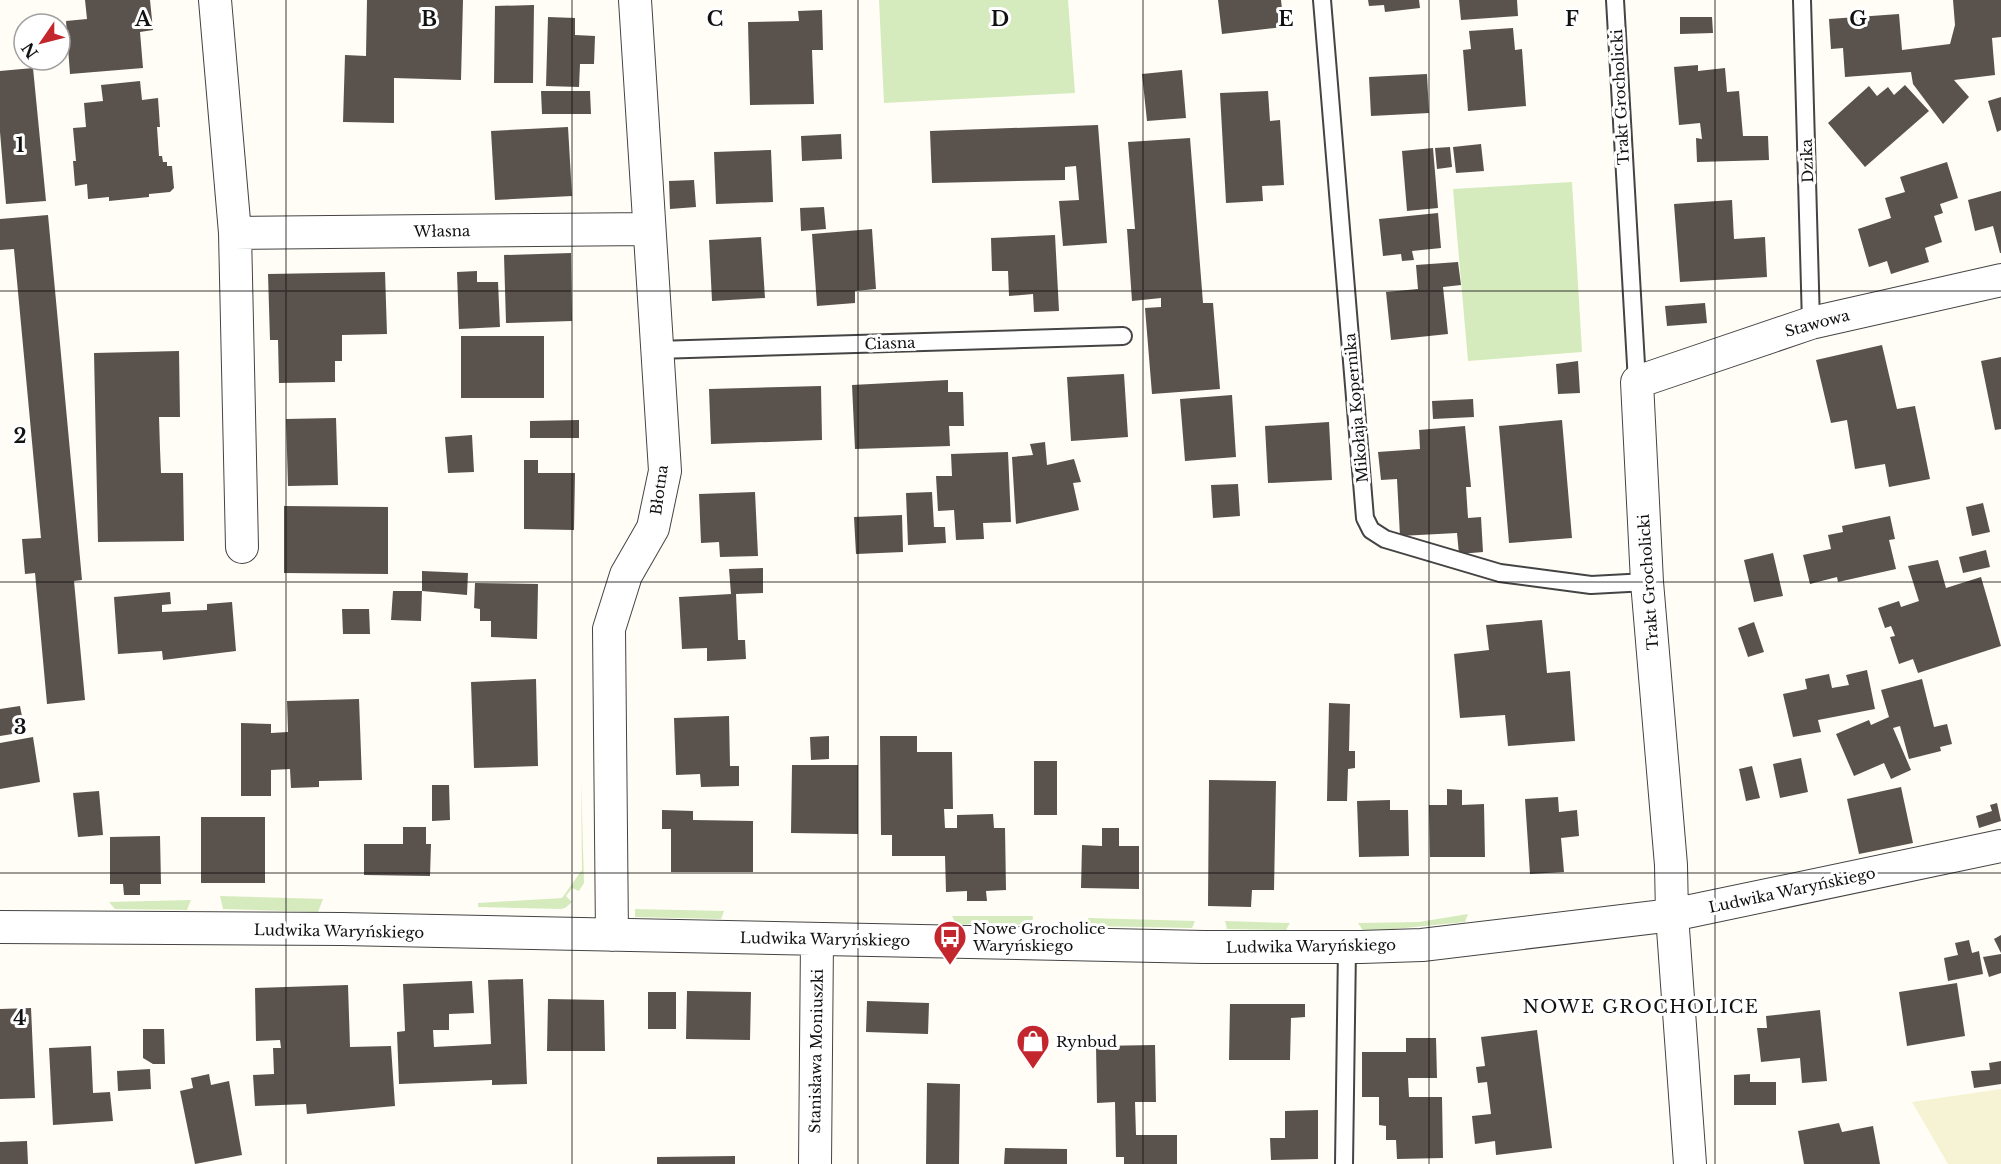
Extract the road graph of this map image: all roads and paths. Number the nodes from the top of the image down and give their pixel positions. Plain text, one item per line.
1 (214, 0) edge
2 (634, 0) edge
3 (1322, 0) edge
4 (1614, 0) edge
5 (1802, 0) edge
6 (650, 229) junction
7 (235, 233) junction
8 (2001, 279) edge
9 (1811, 323) junction
10 (1123, 336) dead end
11 (656, 350) junction
12 (1637, 382) junction
13 (242, 547) dead end
14 (1647, 582) junction
15 (2001, 846) edge
16 (1672, 915) junction
17 (0, 927) edge
18 (612, 935) junction
19 (817, 939) junction
20 (1347, 947) junction
21 (815, 1164) edge
22 (1344, 1164) edge
23 (1690, 1164) edge

1 - 7 street
2 - 6 street, Błotna
3 - 14 lane, Mikołaja Kopernika
4 - 12 lane, Trakt Grocholicki
5 - 9 lane, Dzika
6 - 7 street, Własna
6 - 11 street, Błotna
7 - 13 street
8 - 9 street, Stawowa
9 - 12 street, Stawowa
10 - 11 lane, Ciasna
11 - 18 street, Błotna
12 - 14 street, Trakt Grocholicki
14 - 16 street, Trakt Grocholicki
15 - 16 street, Ludwika Waryńskiego
16 - 20 street, Ludwika Waryńskiego
16 - 23 street, Trakt Grocholicki
17 - 18 street, Ludwika Waryńskiego
18 - 19 street, Ludwika Waryńskiego
19 - 20 street, Ludwika Waryńskiego
19 - 21 street, Stanisława Moniuszki
20 - 22 lane

